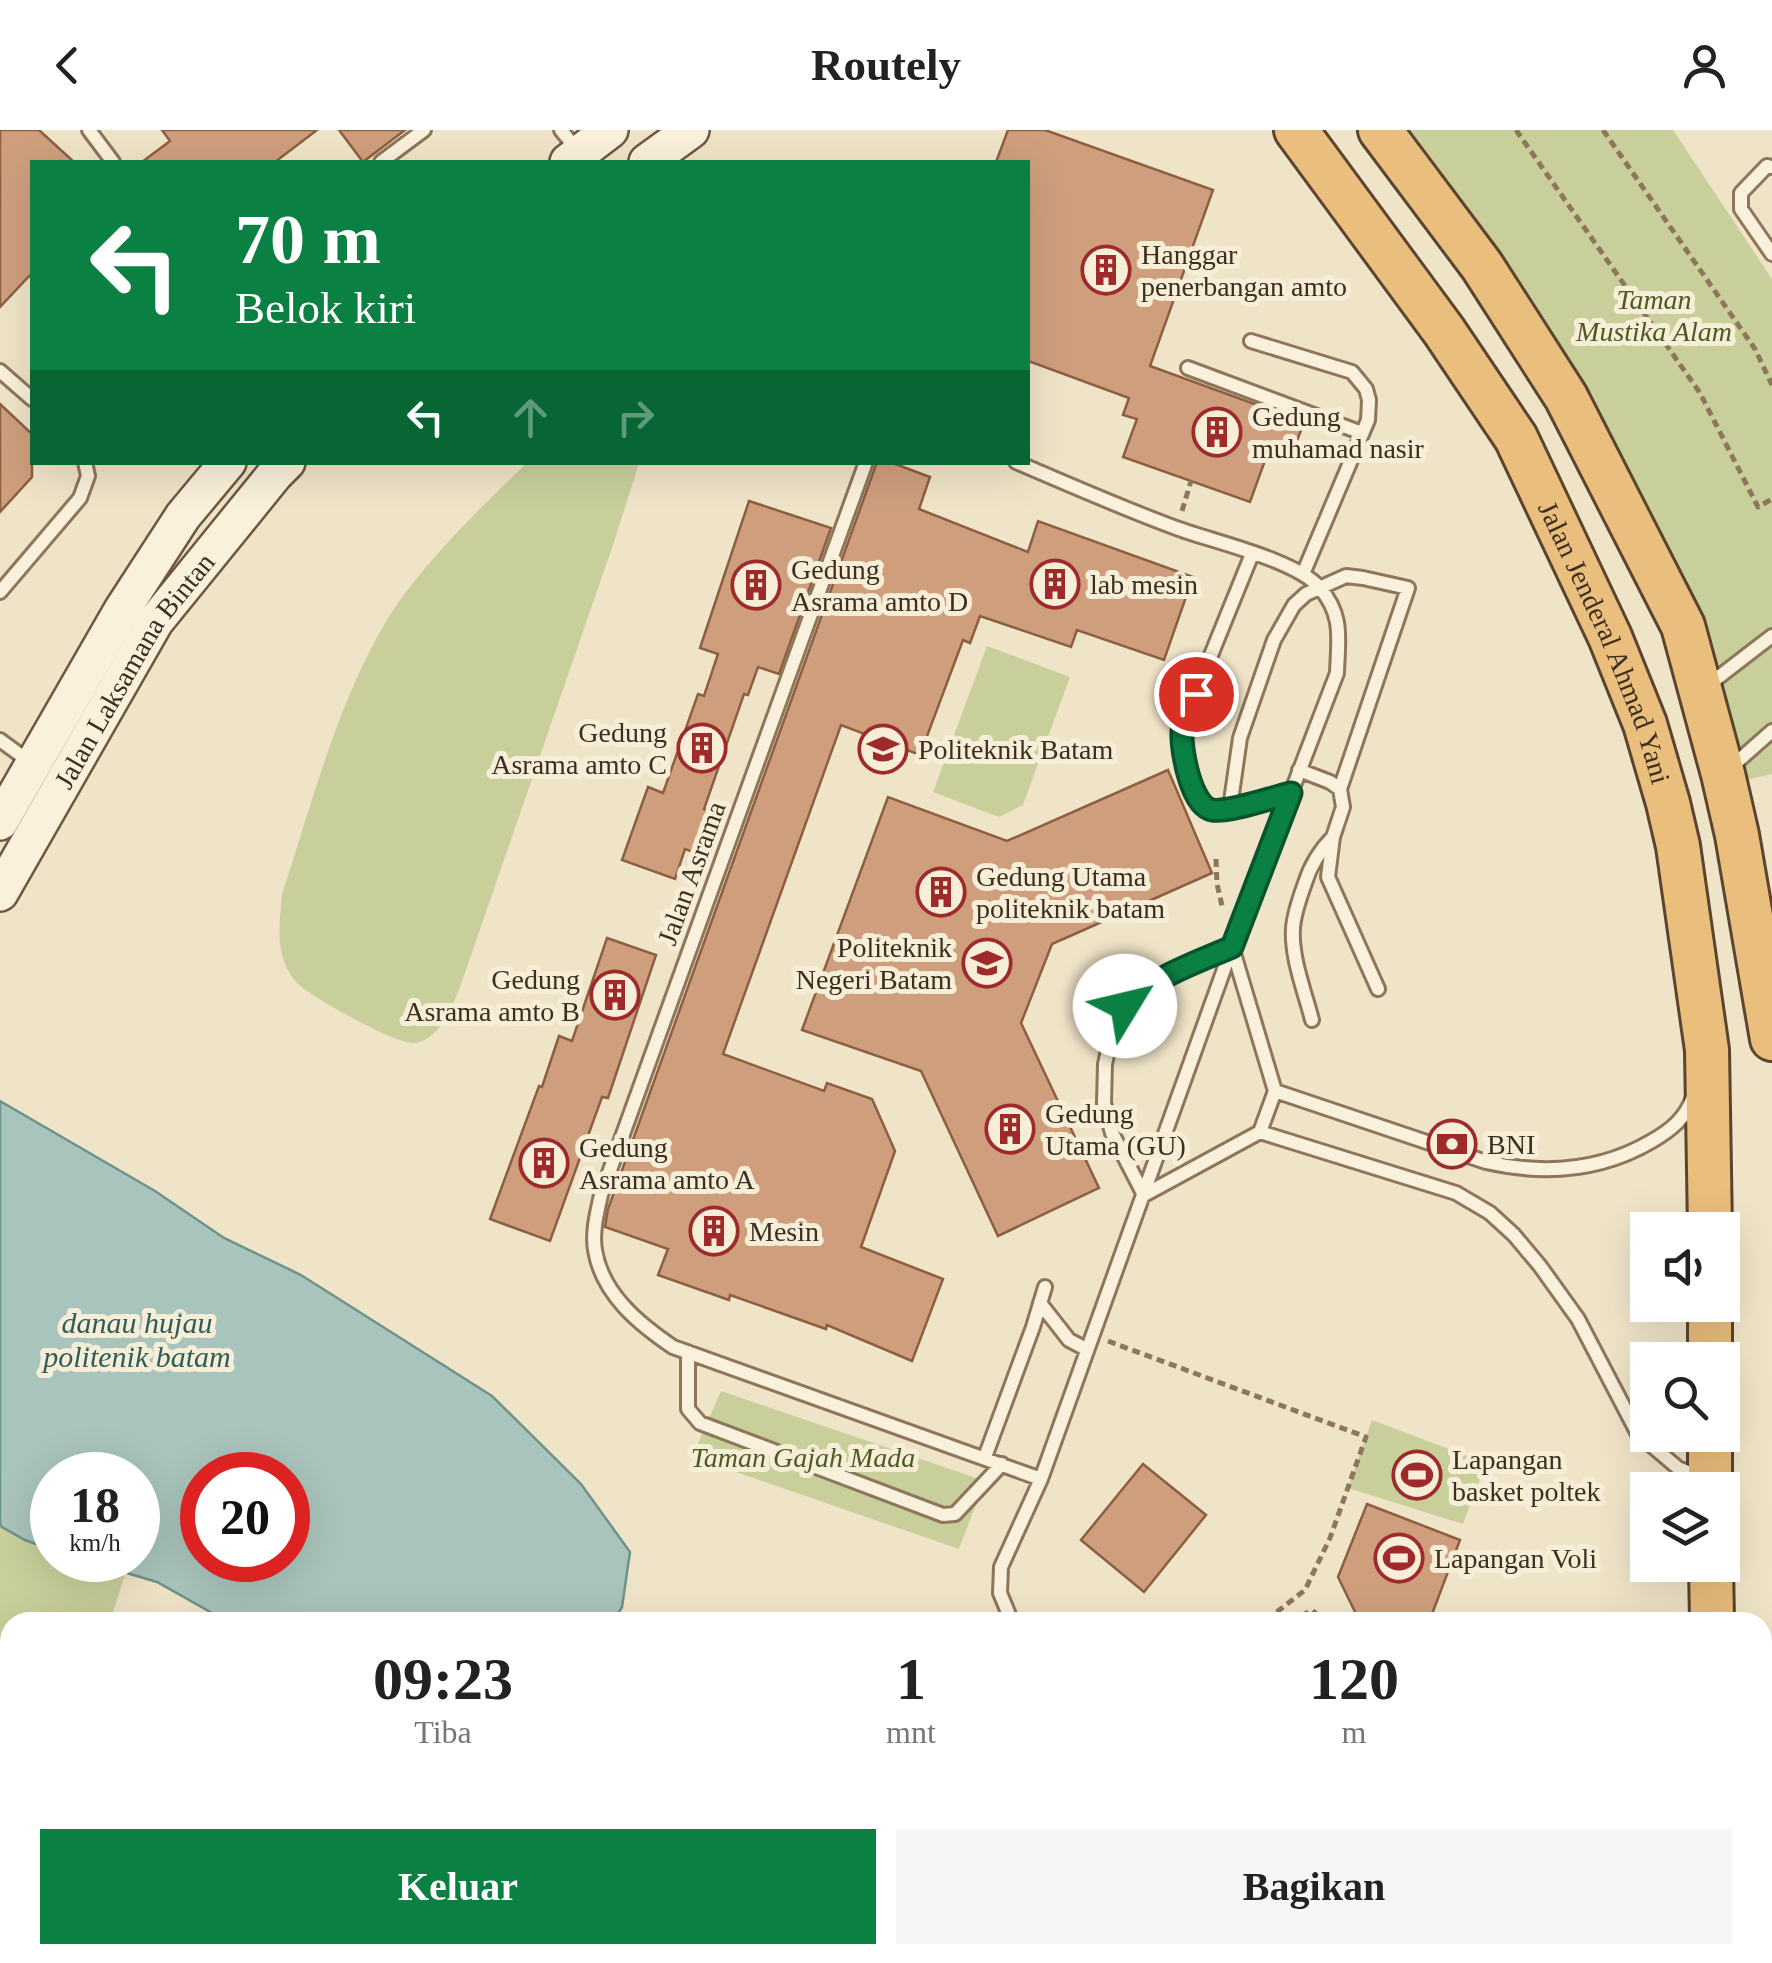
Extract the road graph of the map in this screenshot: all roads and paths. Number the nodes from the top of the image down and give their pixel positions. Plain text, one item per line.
1 (89, 130) edge
2 (424, 130) edge
3 (610, 130) edge
4 (691, 130) edge
5 (1296, 130) edge
6 (1380, 130) edge
7 (1516, 130) edge
8 (1603, 130) edge
9 (570, 149) edge
10 (112, 160) edge
11 (384, 160) edge
12 (650, 160) edge
13 (1772, 167) edge
14 (1772, 254) edge
15 (1251, 341) dead end
16 (1188, 368) dead end
17 (0, 370) edge
18 (1772, 385) edge
19 (30, 396) edge
20 (1362, 433) junction
21 (86, 465) edge
22 (226, 465) edge
23 (284, 465) edge
24 (865, 465) edge
25 (1023, 465) edge
26 (1191, 481) dead end
27 (1772, 499) edge
28 (1176, 528) junction
29 (1252, 554) junction
30 (1303, 574) junction
31 (1320, 589) junction
32 (0, 592) edge
33 (1772, 636) edge
34 (1700, 691) junction
35 (1772, 731) edge
36 (0, 740) edge
37 (32, 764) junction
38 (1299, 770) junction
39 (1723, 774) junction
40 (1340, 789) junction
41 (1291, 793) junction
42 (1230, 808) junction
43 (0, 822) edge
44 (1737, 835) junction
45 (1333, 837) junction
46 (1678, 846) junction
47 (1216, 859) dead end
48 (0, 893) edge
49 (1232, 947) junction
50 (1378, 990) dead end
51 (1312, 1020) dead end
52 (1772, 1039) edge
53 (1707, 1050) junction
54 (1275, 1091) junction
55 (1260, 1132) junction
56 (1144, 1195) junction
57 (1710, 1212) edge
58 (1045, 1287) dead end
59 (1040, 1303) junction
60 (1089, 1342) junction
61 (688, 1352) junction
62 (985, 1457) junction
63 (1002, 1464) junction
64 (1686, 1472) edge
65 (1041, 1479) junction
66 (1711, 1582) edge
67 (1008, 1612) edge
68 (1277, 1612) edge
69 (1712, 1612) edge

1 - 10 lane
2 - 11 lane
3 - 9 main road
4 - 12 main road
5 - 46 highway, Jalan Jenderal Ahmad Yani
6 - 34 highway
7 - 27 path
8 - 18 path
13 - 14 lane
15 - 20 lane
16 - 20 lane
17 - 19 lane
20 - 30 lane
21 - 32 lane
22 - 37 main road, Jalan Laksamana Bintan
23 - 48 main road, Jalan Laksamana Bintan
24 - 61 lane, Jalan Asrama
25 - 28 lane
26 - 28 path
28 - 29 lane
29 - 30 lane
29 - 42 lane
30 - 31 lane
31 - 38 lane
31 - 40 lane
31 - 42 lane
33 - 34 lane
34 - 39 highway
35 - 39 lane
36 - 37 lane
37 - 43 main road, Jalan Laksamana Bintan
38 - 40 lane
38 - 41 lane
39 - 44 highway
40 - 45 lane
41 - 42 lane
41 - 49 lane
44 - 46 highway
44 - 52 highway
45 - 50 lane
45 - 51 lane
46 - 53 highway, Jalan Jenderal Ahmad Yani
47 - 49 path
49 - 54 lane
49 - 56 lane
49 - 56 lane
53 - 54 lane
53 - 57 highway, Jalan Jenderal Ahmad Yani
54 - 55 lane
55 - 56 lane
55 - 64 lane
56 - 60 lane
58 - 59 lane
59 - 60 lane
59 - 62 lane
60 - 65 lane
60 - 68 path
61 - 62 lane, Jalan Asrama
61 - 63 lane
62 - 63 lane, Jalan Asrama
63 - 65 lane, Jalan Asrama
65 - 67 lane
66 - 69 highway

